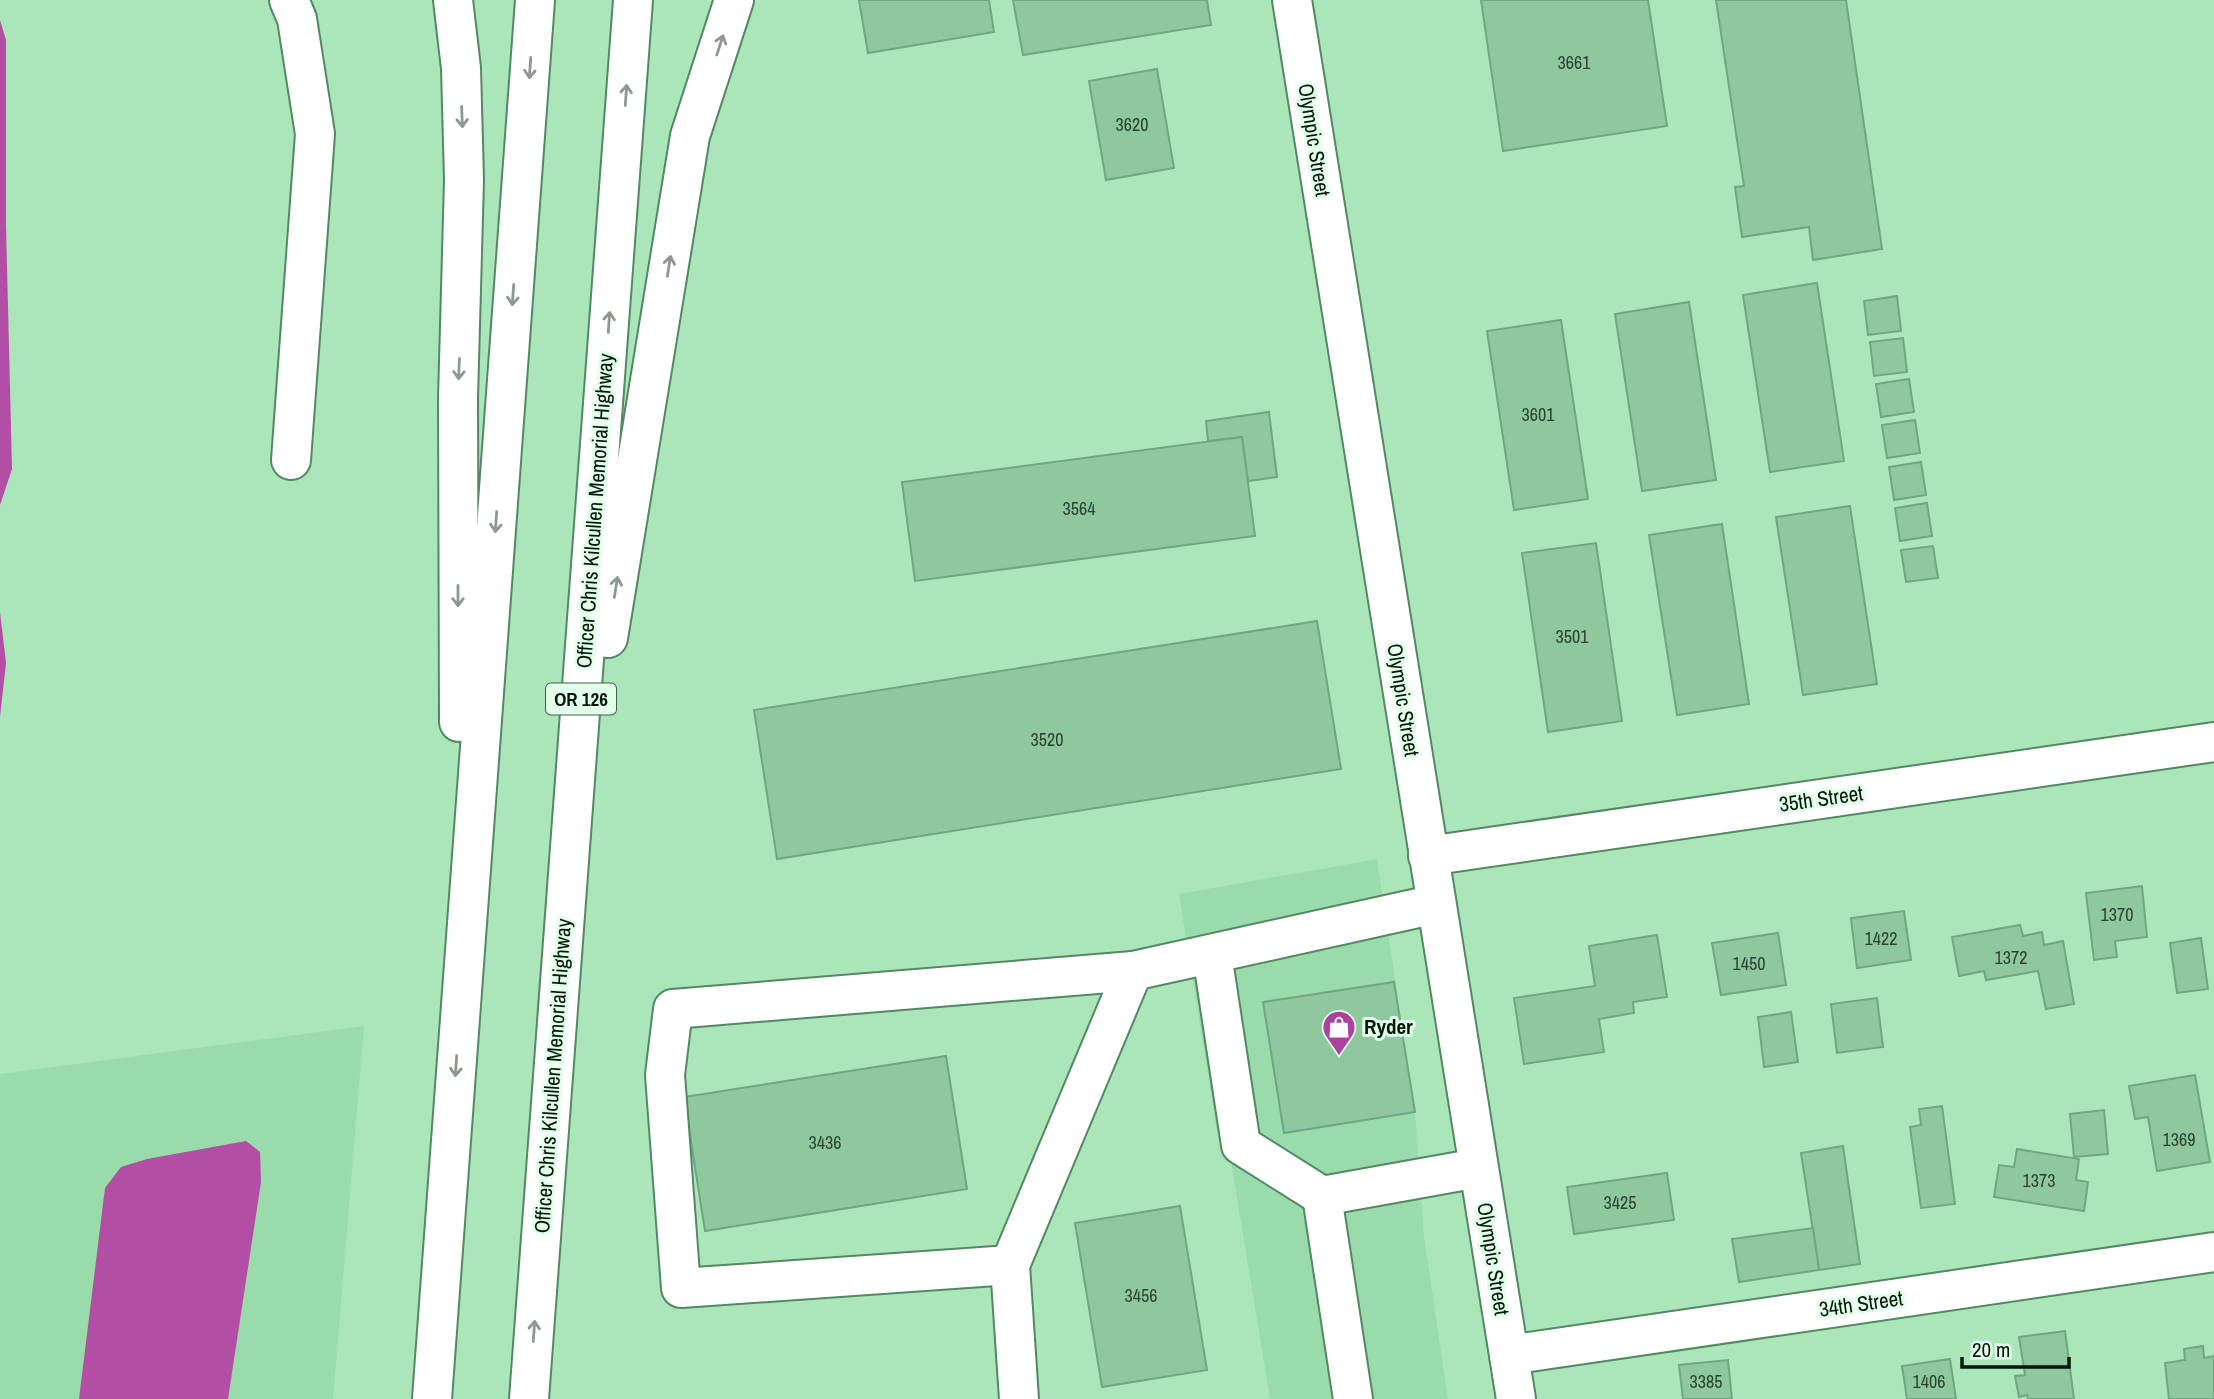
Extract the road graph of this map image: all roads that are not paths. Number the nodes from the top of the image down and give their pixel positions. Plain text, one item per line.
1 (289, 0) edge
2 (453, 0) edge
3 (535, 0) edge
4 (633, 0) edge
5 (734, 0) edge
6 (1292, 0) edge
7 (291, 460) dead end
8 (2214, 742) edge
9 (1428, 856) junction
10 (566, 896) junction
11 (1436, 904) junction
12 (1212, 954) junction
13 (1133, 971) junction
14 (459, 1030) junction
15 (1478, 1168) junction
16 (1322, 1196) junction
17 (2214, 1252) edge
18 (1010, 1265) junction
19 (1509, 1355) junction
20 (432, 1399) edge
21 (529, 1399) edge
22 (1019, 1399) edge
23 (1353, 1399) edge
24 (1516, 1399) edge

1 - 7 main road
2 -> 14 main road
3 -> 14 main road
10 -> 4 main road, Officer Chris Kilcullen Memorial Highway / OR 126
10 -> 5 main road
6 - 9 main road, Olympic Street
8 - 9 main road, 35th Street
9 - 11 main road, Olympic Street
21 -> 10 main road, Officer Chris Kilcullen Memorial Highway / OR 126
11 - 12 main road
11 - 15 main road, Olympic Street
12 - 13 main road
12 - 16 main road
13 - 18 main road
13 - 18 main road
14 -> 20 main road
15 - 16 main road
15 - 19 main road, Olympic Street
16 - 23 main road
17 - 19 main road, 34th Street
18 - 22 main road
19 - 24 main road, Olympic Street

